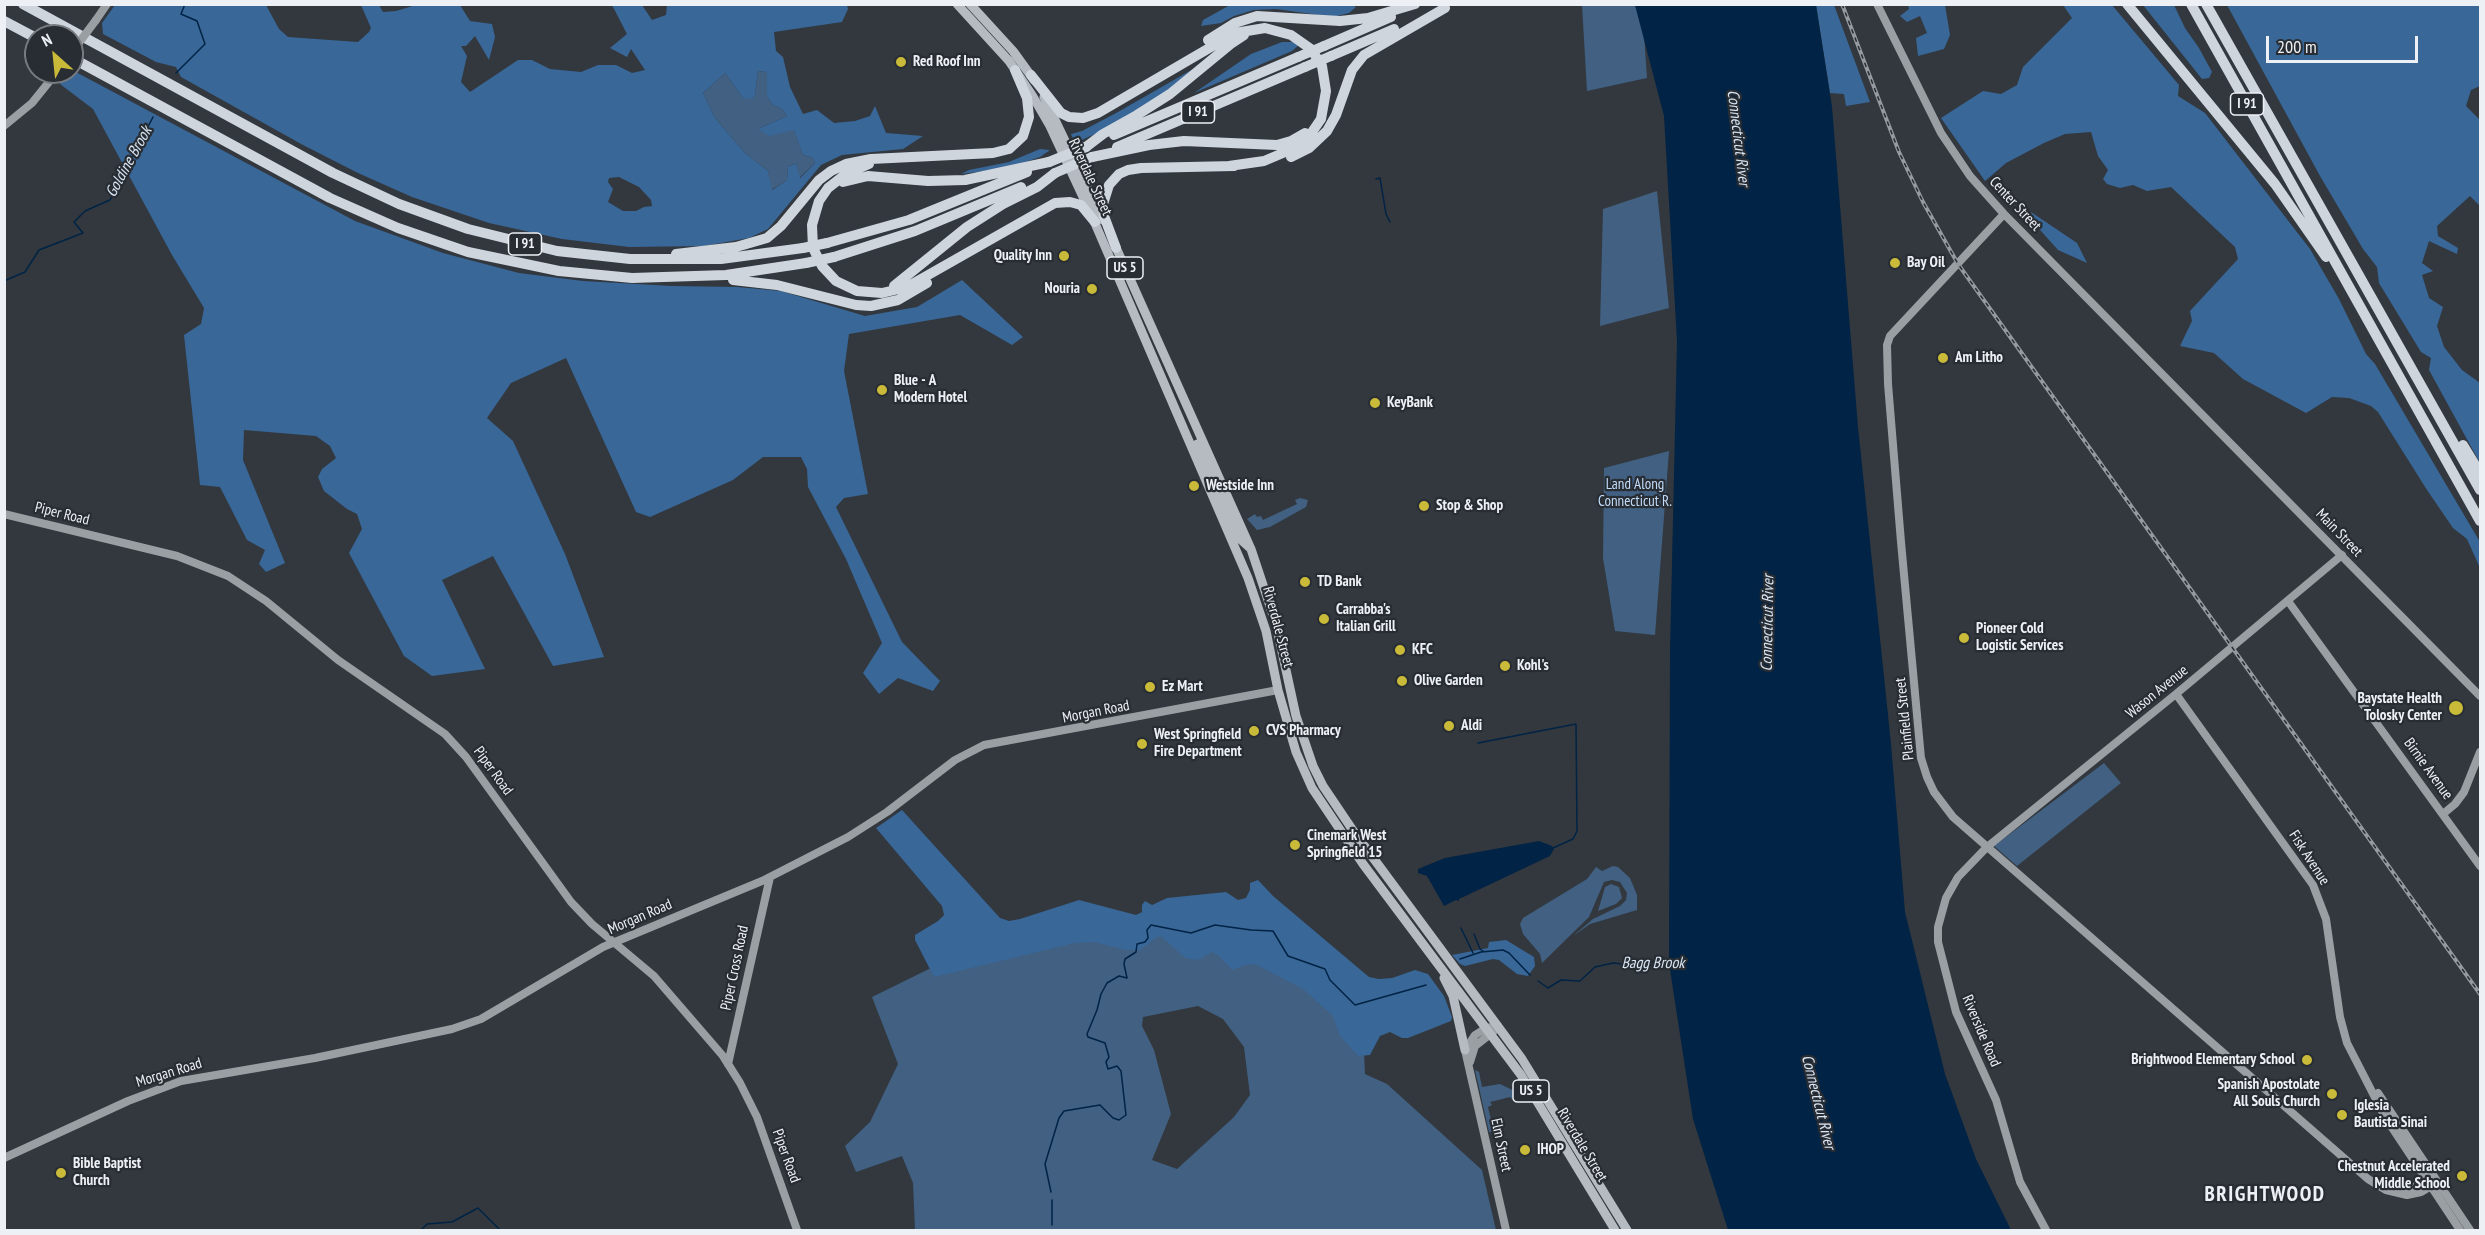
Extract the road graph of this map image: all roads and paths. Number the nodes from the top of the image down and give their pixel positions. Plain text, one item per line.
1 (23, 4) edge
2 (107, 4) edge
3 (957, 4) edge
4 (970, 4) edge
5 (1415, 4) edge
6 (1422, 4) edge
7 (1877, 4) edge
8 (2127, 4) edge
9 (2191, 4) edge
10 (2206, 4) edge
11 (1448, 6) edge
12 (4, 21) edge
13 (24, 32) edge
14 (1291, 35) junction
15 (84, 36) edge
16 (84, 64) edge
17 (1015, 70) junction
18 (1031, 75) junction
19 (48, 84) edge
20 (1326, 91) junction
21 (1106, 109) junction
22 (4, 126) edge
23 (1086, 147) junction
24 (911, 157) junction
25 (1092, 157) junction
26 (1049, 162) junction
27 (1229, 166) junction
28 (1055, 173) junction
29 (1039, 210) junction
30 (815, 213) junction
31 (2004, 214) junction
32 (1095, 222) junction
33 (1116, 248) junction
34 (611, 258) junction
35 (670, 278) junction
36 (853, 290) junction
37 (2407, 359) junction
38 (2393, 364) junction
39 (2178, 389) joint
40 (1182, 419) junction
41 (2481, 473) edge
42 (2481, 490) edge
43 (4, 514) edge
44 (2481, 520) edge
45 (1251, 549) junction
46 (2342, 555) junction
47 (1244, 566) junction
48 (2288, 602) junction
49 (1290, 685) junction
50 (1278, 690) junction
51 (2176, 694) junction
52 (2481, 696) edge
53 (2481, 752) edge
54 (2443, 814) junction
55 (1987, 847) junction
56 (1353, 849) junction
57 (2481, 867) edge
58 (770, 877) junction
59 (1394, 886) junction
60 (614, 942) junction
61 (1436, 959) junction
62 (1498, 1026) junction
63 (1489, 1032) junction
64 (1465, 1050) junction
65 (728, 1064) junction
66 (1469, 1064) junction
67 (4, 1158) edge
68 (2433, 1181) junction
69 (797, 1230) edge
70 (1506, 1230) edge
71 (1615, 1230) edge
72 (1627, 1230) edge
73 (2046, 1230) edge
74 (2460, 1230) edge
75 (2470, 1230) edge

1 - 34 highway, I 91
2 - 15 street, bridge
3 - 17 main road, Riverdale Street / US 5
4 - 18 main road, Riverdale Street / US 5
5 - 21 highway
6 - 23 highway, I 91, bridge
7 - 31 street, Center Street
8 - 38 highway
9 - 38 highway, I 91
10 - 37 highway, I 91
11 - 25 highway, I 91, bridge
11 - 27 highway
12 - 13 highway
14 - 20 highway
14 - 21 highway
14 - 23 highway
16 - 35 highway, I 91
17 - 24 highway
17 - 32 main road, Riverdale Street / US 5
18 - 21 highway
18 - 33 main road, Riverdale Street / US 5
19 - 22 street
20 - 25 highway
20 - 27 highway
23 - 26 highway, I 91, bridge
24 - 30 highway
24 - 34 highway
25 - 28 highway, I 91, bridge
26 - 30 highway
26 - 34 highway, I 91, bridge
27 - 33 highway
28 - 35 highway, I 91, bridge
28 - 36 highway
29 - 32 highway
29 - 35 highway
29 - 36 highway
30 - 36 highway
31 - 39 street, Center Street
31 - 55 street, Plainfield Street
32 - 40 main road, Riverdale Street / US 5
33 - 45 main road, Riverdale Street / US 5
37 - 41 highway
37 - 42 highway, I 91
38 - 44 highway, I 91
39 - 46 street, Main Street
40 - 45 main road
40 - 47 main road, Riverdale Street / US 5
43 - 60 street, Piper Road
45 - 47 main road
45 - 49 main road, Riverdale Street / US 5
46 - 48 street, Wason Avenue
46 - 52 street, Main Street
47 - 50 main road, Riverdale Street / US 5
48 - 51 street, Wason Avenue
48 - 54 street, Birnie Avenue
49 - 50 main road
49 - 59 main road, Riverdale Street / US 5
50 - 56 main road, Riverdale Street / US 5
50 - 58 street, Morgan Road
51 - 55 street, Wason Avenue
51 - 68 street, Fisk Avenue
53 - 54 street
54 - 57 street, Birnie Avenue
55 - 68 street, Plainfield Street
55 - 73 street, Riverside Road
56 - 59 main road
56 - 61 main road, Riverdale Street / US 5
58 - 60 street, Morgan Road
58 - 65 street, Piper Cross Road
59 - 62 main road, Riverdale Street / US 5
60 - 65 street, Piper Road
60 - 67 street, Morgan Road
61 - 63 main road, Riverdale Street / US 5
61 - 64 main road
62 - 63 street
62 - 72 main road, Riverdale Street / US 5
63 - 64 street
63 - 66 street
63 - 71 main road, Riverdale Street / US 5
64 - 66 street, Elm Street
65 - 69 street, Piper Road
66 - 70 street, Elm Street
68 - 74 street
68 - 75 street

